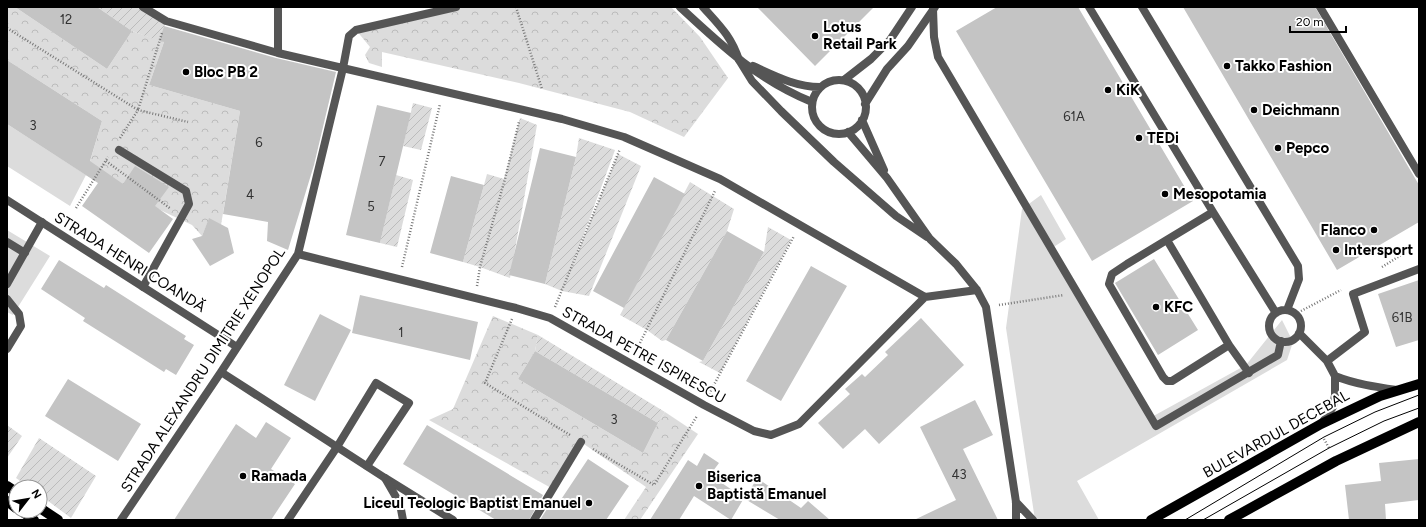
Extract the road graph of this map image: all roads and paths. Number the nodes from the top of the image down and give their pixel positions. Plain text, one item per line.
1 (144, 7) edge
2 (278, 7) edge
3 (456, 7) edge
4 (516, 7) edge
5 (680, 7) edge
6 (703, 7) edge
7 (912, 7) edge
8 (1089, 7) edge
9 (1142, 7) edge
10 (1320, 7) edge
11 (934, 8) edge
12 (166, 21) junction
13 (7, 28) edge
14 (278, 53) junction
15 (739, 60) junction
16 (343, 68) junction
17 (844, 80) junction
18 (820, 87) junction
19 (542, 89) dead end
20 (443, 92) junction
21 (812, 102) junction
22 (865, 104) junction
23 (522, 110) junction
24 (862, 120) junction
25 (848, 132) junction
26 (624, 137) junction
27 (119, 150) dead end
28 (106, 161) dead end
29 (1419, 174) edge
30 (887, 178) junction
31 (720, 179) junction
32 (7, 200) edge
33 (174, 211) dead end
34 (1213, 212) junction
35 (42, 222) junction
36 (800, 225) junction
37 (930, 239) junction
38 (1167, 240) junction
39 (7, 242) edge
40 (25, 252) junction
41 (298, 254) junction
42 (1419, 269) edge
43 (399, 278) junction
44 (7, 284) edge
45 (143, 287) junction
46 (977, 290) junction
47 (1078, 293) junction
48 (925, 297) junction
49 (474, 298) junction
50 (7, 299) edge
51 (986, 307) junction
52 (516, 308) junction
53 (1287, 310) junction
54 (1276, 313) junction
55 (550, 318) junction
56 (1299, 332) junction
57 (1281, 341) junction
58 (1229, 345) junction
59 (237, 347) junction
60 (7, 349) edge
61 (1327, 361) junction
62 (630, 363) junction
63 (221, 372) junction
64 (1249, 373) junction
65 (1334, 376) junction
66 (1419, 384) edge
67 (1398, 390) junction
68 (704, 405) junction
69 (1419, 422) edge
70 (1319, 425) junction
71 (581, 442) junction
72 (337, 447) junction
73 (1336, 461) junction
74 (367, 466) junction
75 (385, 478) junction
76 (1016, 502) junction
77 (48, 513) edge
78 (292, 518) edge
79 (58, 520) edge
80 (121, 520) edge
81 (403, 520) edge
82 (453, 520) edge
83 (534, 520) edge
84 (1016, 520) edge
85 (1033, 520) edge
86 (1151, 520) edge
87 (1229, 520) edge

1 - 12 street
2 - 14 street
3 - 16 street, STRADA ALEXANDRU DIMITRIE XENOPOL
4 - 19 path
5 - 15 street
6 - 15 street
7 - 17 street
8 - 34 street
9 - 53 street
10 - 29 street
11 - 22 street
11 - 47 street
12 - 13 path
12 - 14 street
14 - 16 street
15 - 18 street
15 - 21 street
15 - 37 street
16 - 20 street
16 - 41 street, STRADA ALEXANDRU DIMITRIE XENOPOL
17 - 18 street
17 - 22 street
18 - 21 street
20 - 23 street
20 - 43 path
21 - 25 street
22 - 24 street
23 - 26 street
23 - 49 path
24 - 25 street
24 - 30 street
25 - 30 street
26 - 31 street
26 - 55 path
27 - 45 street
28 - 33 path
30 - 37 street
31 - 36 street
31 - 62 path
32 - 35 street, STRADA HENRI COANDĂ
34 - 38 street
34 - 54 street
35 - 40 street
35 - 45 street, STRADA HENRI COANDĂ
36 - 48 street
36 - 68 path
37 - 46 street
38 - 58 street
38 - 58 street
39 - 40 street
40 - 44 street
41 - 43 street, STRADA PETRE ISPIRESCU
41 - 59 street, STRADA ALEXANDRU DIMITRIE XENOPOL
42 - 61 street
43 - 49 street, STRADA PETRE ISPIRESCU
45 - 59 street, STRADA HENRI COANDĂ
46 - 48 street
46 - 51 street
47 - 51 path
47 - 64 street
48 - 68 street, STRADA PETRE ISPIRESCU
49 - 52 street, STRADA PETRE ISPIRESCU
50 - 60 street
51 - 76 street
52 - 55 street, STRADA PETRE ISPIRESCU
52 - 71 path
53 - 54 street
53 - 56 street
54 - 57 street
55 - 62 street, STRADA PETRE ISPIRESCU
56 - 57 street
56 - 61 street
57 - 64 street
58 - 64 street
59 - 63 street, STRADA ALEXANDRU DIMITRIE XENOPOL
61 - 65 street
62 - 68 street, STRADA PETRE ISPIRESCU
63 - 72 street
63 - 80 street, STRADA ALEXANDRU DIMITRIE XENOPOL
65 - 67 street
65 - 70 street
66 - 67 main road, BULEVARDUL DECEBAL
67 - 70 main road, BULEVARDUL DECEBAL
68 - 71 path
69 - 73 main road
70 - 73 path
70 - 86 main road, BULEVARDUL DECEBAL
71 - 83 street
72 - 74 street
72 - 74 street
72 - 78 street
73 - 87 main road
74 - 75 street
75 - 81 street
75 - 82 street
76 - 84 street
76 - 85 street
77 - 79 main road

